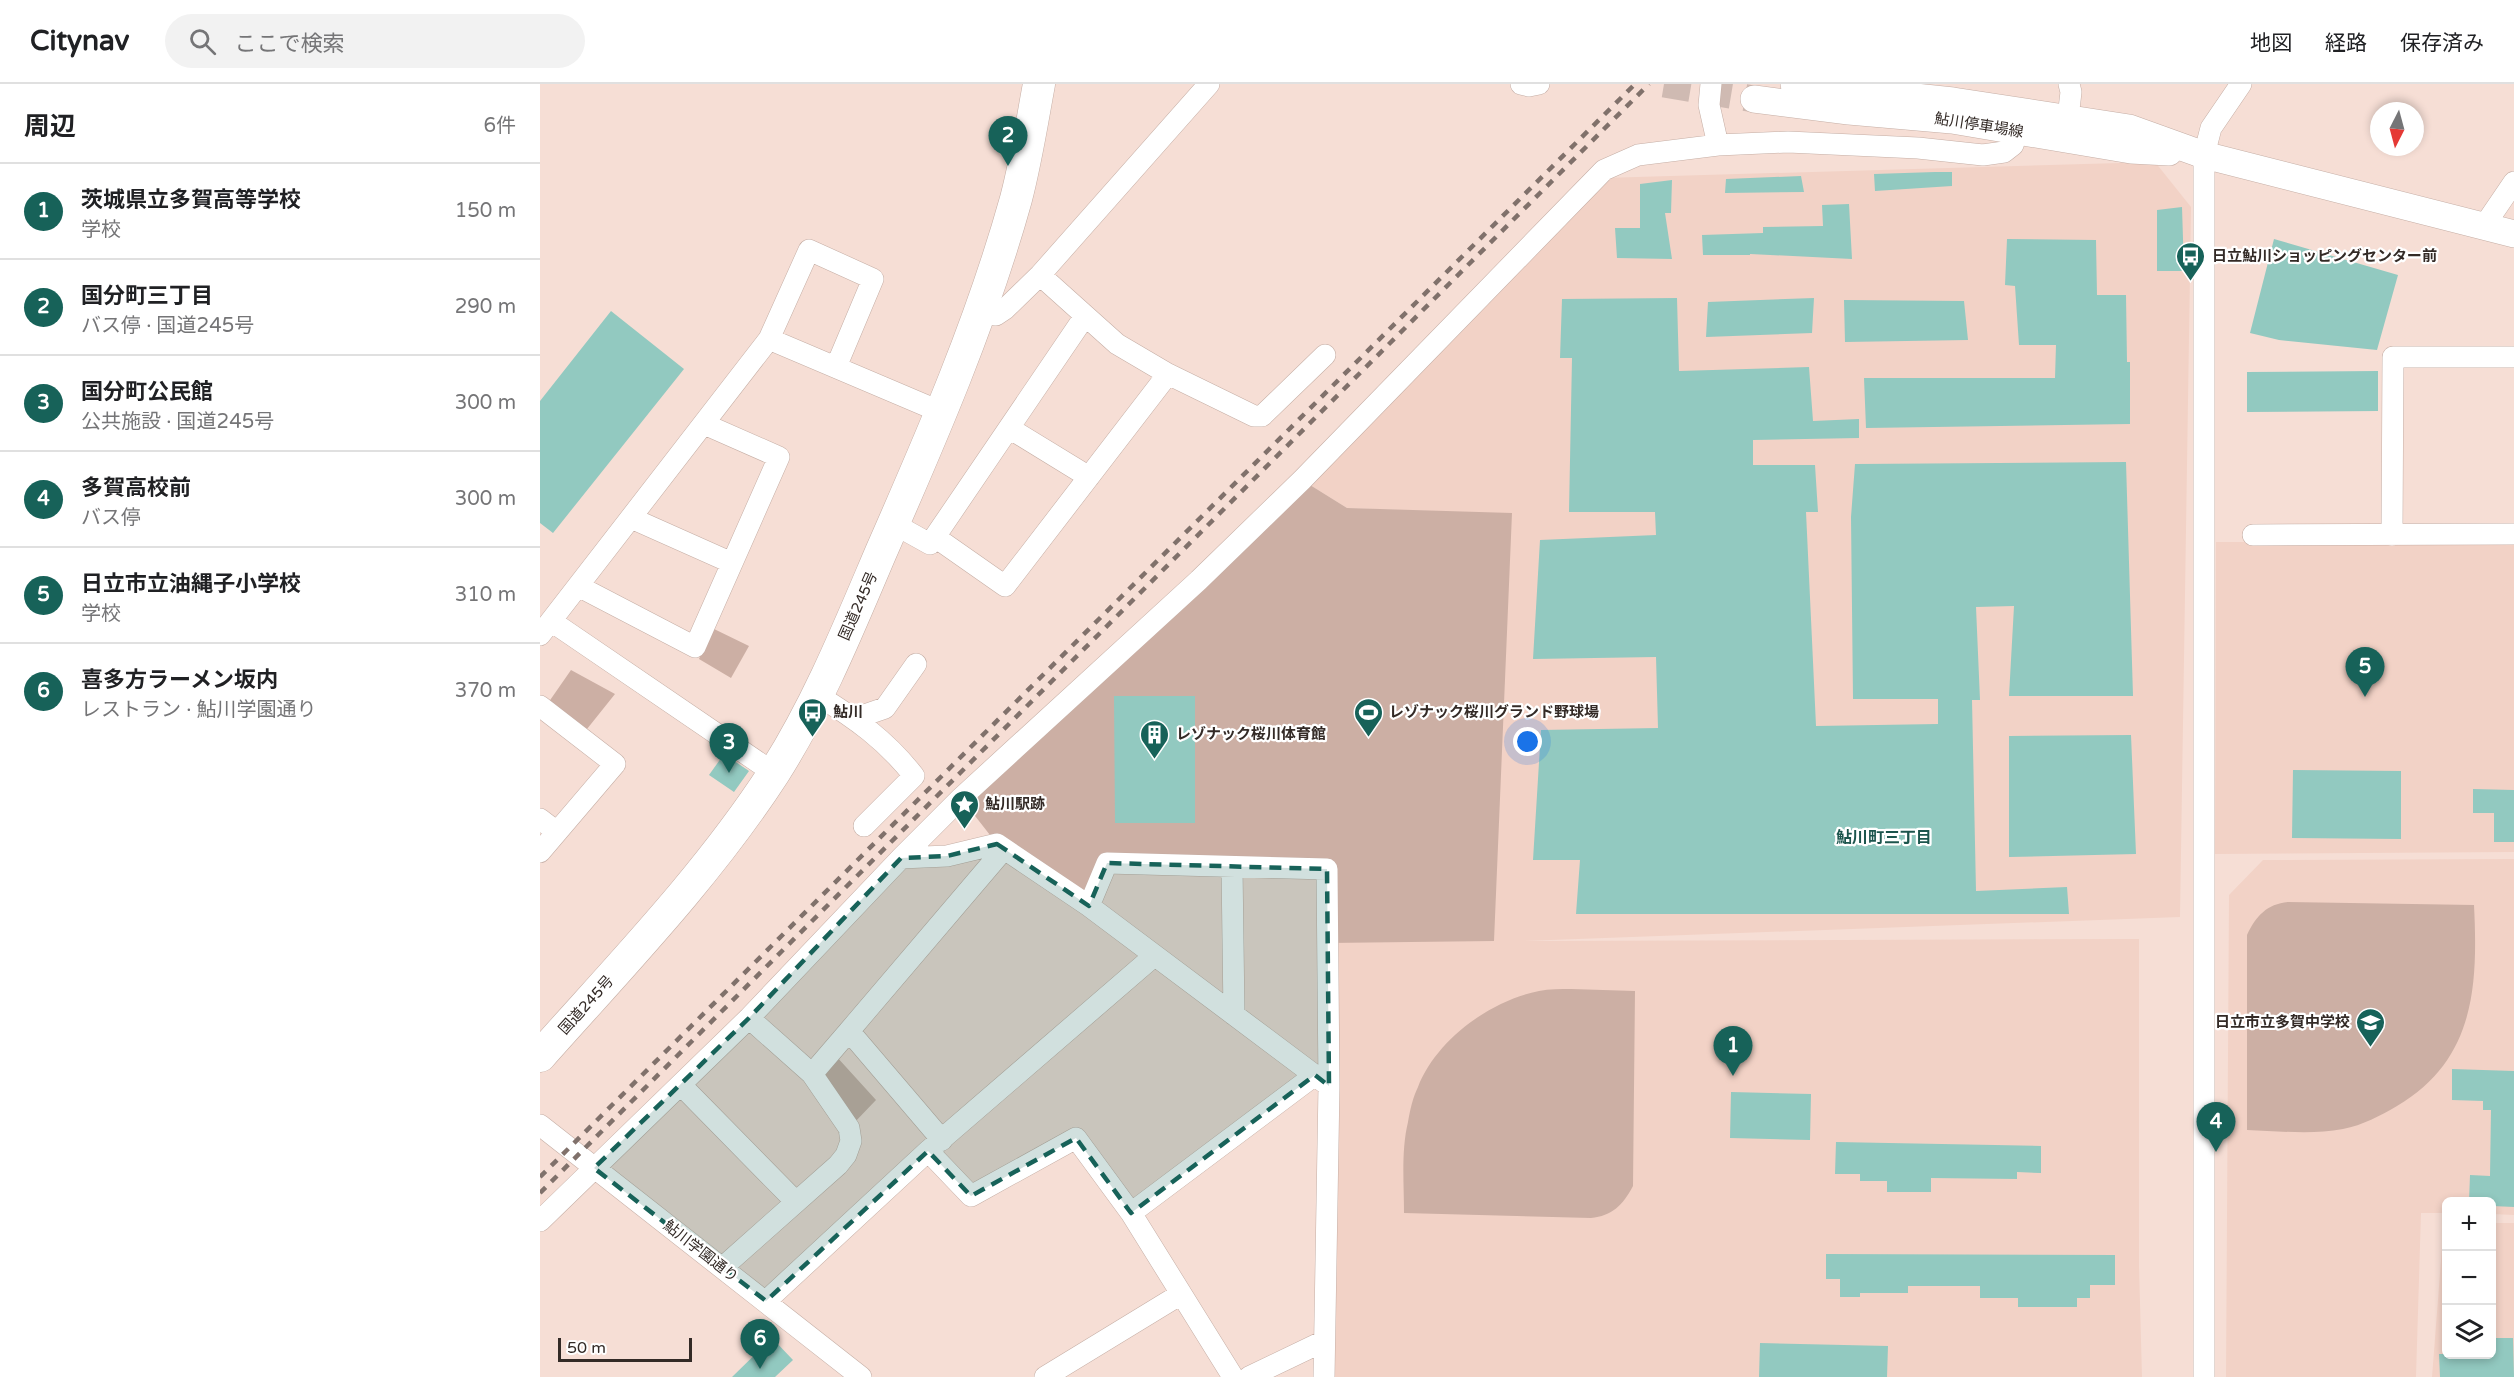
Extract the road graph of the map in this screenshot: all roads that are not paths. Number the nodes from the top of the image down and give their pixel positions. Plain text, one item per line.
1 (1039, 84) edge
2 (1209, 84) edge
3 (1521, 84) edge
4 (1539, 84) edge
5 (1711, 84) edge
6 (1794, 84) edge
7 (2068, 84) edge
8 (2241, 84) edge
9 (1754, 99) tunnel mouth
10 (2068, 118) junction
11 (2018, 131) junction
12 (1718, 145) junction
13 (2204, 155) junction
14 (2514, 182) edge
15 (2484, 226) junction
16 (2514, 234) edge
17 (1040, 275) junction
18 (980, 313) junction
19 (1085, 315) junction
20 (769, 339) junction
21 (1325, 355) dead end
22 (2514, 357) edge
23 (836, 367) junction
24 (1168, 374) junction
25 (941, 412) junction
26 (704, 424) junction
27 (1009, 428) junction
28 (1089, 477) junction
29 (631, 518) junction
30 (894, 524) junction
31 (2514, 534) edge
32 (2253, 535) dead end
33 (2392, 535) junction
34 (935, 537) junction
35 (732, 563) junction
36 (578, 586) junction
37 (545, 628) edge
38 (916, 664) dead end
39 (817, 695) junction
40 (540, 706) edge
41 (856, 718) junction
42 (774, 773) junction
43 (540, 819) edge
44 (864, 826) dead end
45 (557, 832) junction
46 (1004, 849) junction
47 (540, 852) edge
48 (901, 858) junction
49 (1232, 867) junction
50 (1089, 906) junction
51 (1154, 956) junction
52 (1233, 1015) junction
53 (749, 1018) junction
54 (849, 1031) junction
55 (540, 1056) edge
56 (812, 1074) junction
57 (1322, 1080) junction
58 (682, 1086) junction
59 (540, 1125) edge
60 (935, 1145) junction
61 (594, 1168) junction
62 (796, 1202) junction
63 (1131, 1213) junction
64 (540, 1221) edge
65 (723, 1267) junction
66 (1182, 1293) junction
67 (765, 1301) junction
68 (1324, 1341) junction
69 (861, 1377) edge
70 (1045, 1377) edge
71 (1233, 1377) edge
72 (1249, 1377) edge
73 (1324, 1377) edge
74 (2204, 1377) edge

1 - 18 highway, 国道245号
2 - 17 street
3 - 4 street
5 - 12 street
6 - 10 main road, 鮎川停車場線
7 - 10 street
8 - 13 street
9 - 11 main road, 鮎川停車場線
10 - 13 main road, 鮎川停車場線
11 - 12 street
11 - 13 main road, 鮎川停車場線
12 - 48 street
13 - 15 main road, 鮎川停車場線
13 - 74 street
14 - 15 street
15 - 16 main road, 鮎川停車場線
17 - 18 street
17 - 19 street
18 - 25 highway, 国道245号
19 - 24 street
19 - 27 street
20 - 23 street
20 - 23 street
20 - 26 street
21 - 24 street
22 - 33 street
23 - 25 street
24 - 28 street
25 - 30 highway, 国道245号
26 - 29 street
26 - 35 street
27 - 28 street
27 - 34 street
28 - 34 street
29 - 35 street
29 - 36 street
30 - 34 street
30 - 39 highway, 国道245号
31 - 33 street
32 - 33 street
35 - 36 street
36 - 37 street
37 - 42 street
38 - 41 street
39 - 41 street
39 - 42 highway, 国道245号
40 - 45 street
41 - 44 street
42 - 55 highway, 国道245号
43 - 45 street
45 - 47 street
46 - 48 street
46 - 50 street
46 - 54 street
48 - 53 street
49 - 50 street
49 - 52 street
49 - 57 street
50 - 51 street
51 - 52 street
51 - 60 street
52 - 57 street
53 - 56 street
53 - 58 street
54 - 56 street
54 - 60 street
56 - 62 street
57 - 63 street
57 - 68 street
58 - 61 street
58 - 62 street
59 - 61 street, 鮎川学園通り
60 - 63 street
60 - 67 street
61 - 64 street
61 - 65 street, 鮎川学園通り
62 - 65 street
63 - 66 street
65 - 67 street, 鮎川学園通り
66 - 70 street
66 - 71 street
67 - 69 street, 鮎川学園通り
68 - 72 street
68 - 73 street

